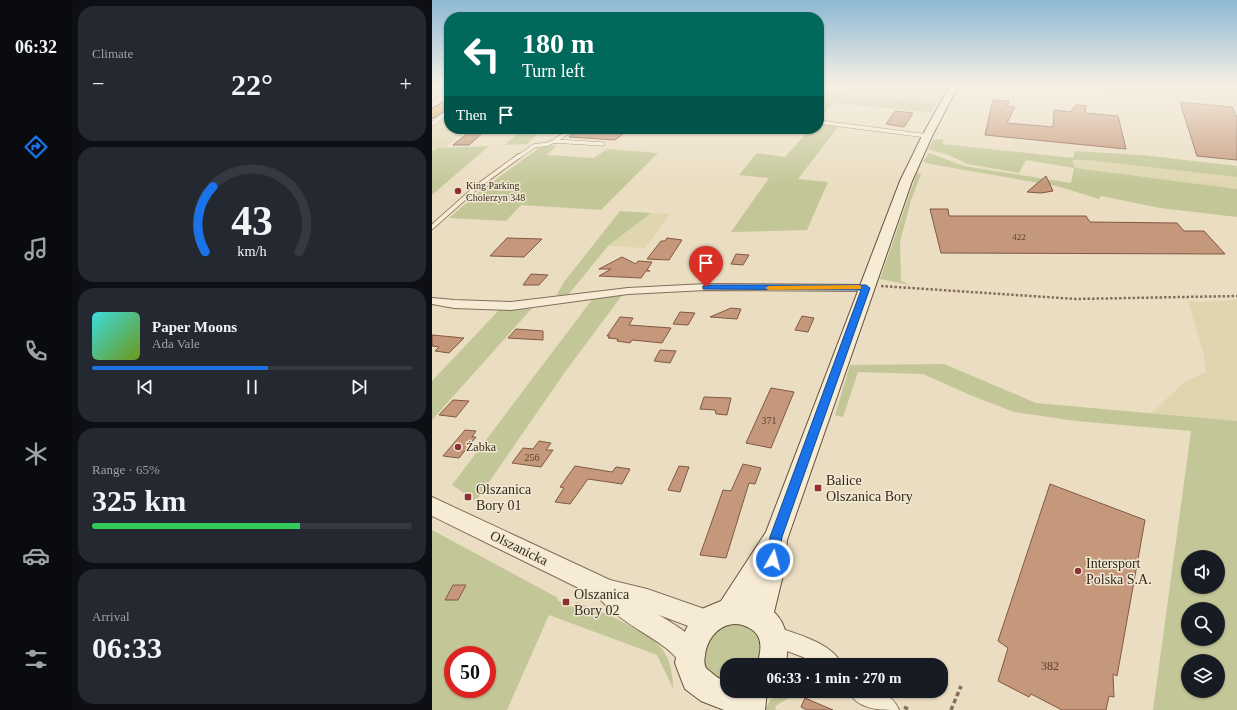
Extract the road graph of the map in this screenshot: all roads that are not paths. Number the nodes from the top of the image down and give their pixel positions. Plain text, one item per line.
1 (936, 119) edge
2 (824, 123) edge
3 (566, 134) edge
4 (927, 136) junction
5 (554, 141) junction
6 (604, 144) dead end
7 (432, 227) edge
8 (866, 288) junction
9 (432, 301) edge
10 (432, 506) edge
11 (776, 537) junction
12 (607, 590) junction
13 (718, 616) junction
14 (766, 626) junction
15 (690, 654) junction
16 (774, 658) edge
17 (822, 658) edge
18 (751, 698) edge
19 (870, 698) edge
20 (717, 702) edge
21 (750, 710) edge
22 (888, 710) edge

1 - 4 main road
2 - 4 lane
3 - 5 lane
4 - 8 main road
5 - 6 lane
5 - 7 lane
8 - 9 street
8 - 11 main road
10 - 12 street, Olszanicka
11 - 13 main road
11 - 14 main road
12 - 13 street, Olszanicka
12 - 15 street, Olszanicka
13 - 14 main road
13 - 15 main road
14 - 16 main road
14 - 17 street
15 - 20 main road
18 - 21 main road
19 - 22 street

